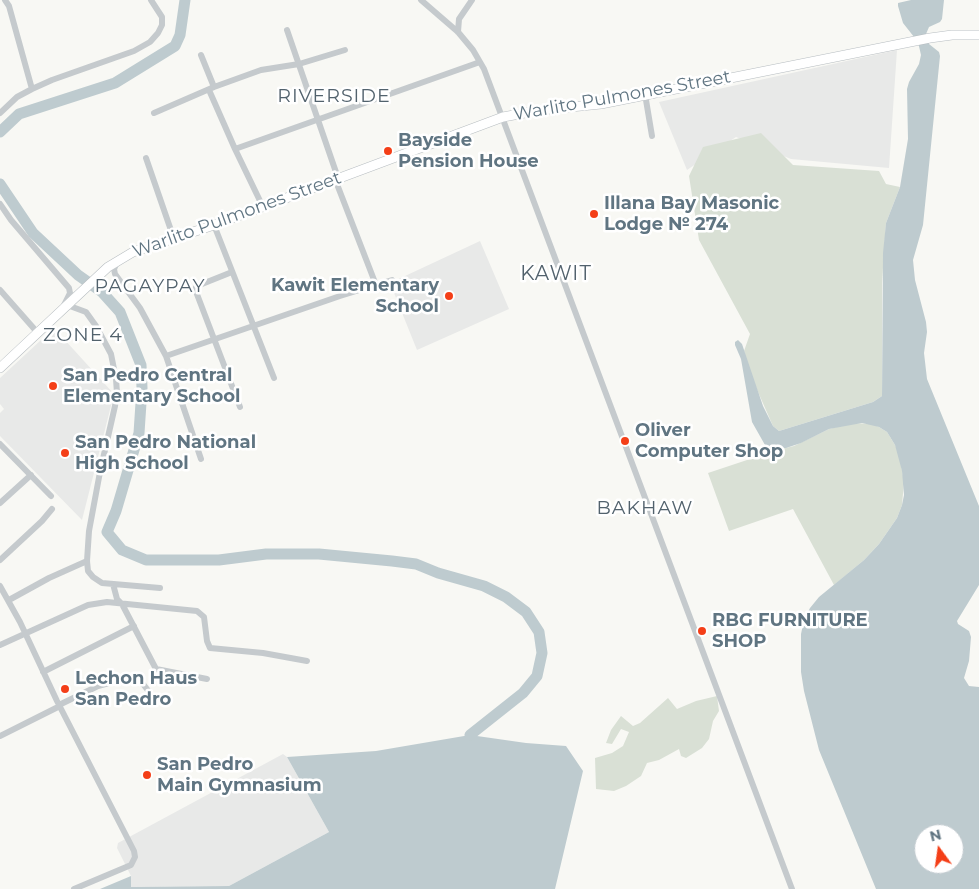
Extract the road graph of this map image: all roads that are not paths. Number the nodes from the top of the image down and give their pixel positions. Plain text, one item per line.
1 (5, 0) edge
2 (151, 0) edge
3 (421, 0) edge
4 (472, 0) edge
5 (287, 30) dead end
6 (458, 32) junction
7 (979, 34) edge
8 (345, 50) dead end
9 (201, 55) dead end
10 (480, 62) junction
11 (299, 64) junction
12 (211, 88) junction
13 (32, 89) junction
14 (645, 94) junction
15 (1, 112) edge
16 (154, 113) dead end
17 (503, 117) junction
18 (317, 120) junction
19 (652, 136) dead end
20 (235, 149) junction
21 (146, 158) dead end
22 (337, 178) junction
23 (0, 204) edge
24 (262, 205) junction
25 (214, 225) junction
26 (174, 238) junction
27 (118, 260) junction
28 (232, 272) junction
29 (392, 280) dead end
30 (376, 285) junction
31 (0, 290) edge
32 (64, 308) junction
33 (253, 326) junction
34 (37, 332) junction
35 (214, 340) junction
36 (166, 356) junction
37 (1, 366) edge
38 (274, 378) dead end
39 (240, 407) dead end
40 (0, 444) edge
41 (201, 459) dead end
42 (31, 474) junction
43 (51, 496) dead end
44 (1, 501) edge
45 (52, 509) dead end
46 (0, 560) edge
47 (87, 561) junction
48 (113, 584) junction
49 (0, 586) edge
50 (160, 588) dead end
51 (8, 600) junction
52 (122, 604) junction
53 (134, 626) junction
54 (24, 633) junction
55 (0, 645) edge
56 (307, 661) dead end
57 (43, 672) junction
58 (207, 679) dead end
59 (150, 694) dead end
60 (60, 706) junction
61 (0, 736) edge
62 (74, 889) edge
63 (792, 889) edge

1 - 13 street
2 - 13 street
3 - 6 street
4 - 6 street
5 - 11 street
6 - 10 street
7 - 14 street, Warlito Pulmones Street
8 - 11 street
9 - 12 street
10 - 17 street
10 - 18 street
11 - 12 street
11 - 18 street
12 - 16 street
12 - 20 street
13 - 15 street
14 - 17 street, Warlito Pulmones Street
14 - 19 street
17 - 22 street, Warlito Pulmones Street
17 - 63 street
18 - 20 street
18 - 22 street
20 - 24 street
21 - 26 street
22 - 24 street, Warlito Pulmones Street
22 - 30 street
23 - 32 street
24 - 25 street, Warlito Pulmones Street
25 - 26 street, Warlito Pulmones Street
25 - 28 street
26 - 27 street, Warlito Pulmones Street
27 - 32 street, Warlito Pulmones Street
27 - 36 street
28 - 33 street
28 - 35 street
29 - 30 street
30 - 33 street
31 - 34 street
32 - 34 street, Warlito Pulmones Street
32 - 47 street
33 - 35 street
33 - 38 street
34 - 37 street, Warlito Pulmones Street
35 - 36 street
35 - 39 street
36 - 41 street
40 - 42 street
42 - 43 street
42 - 44 street
45 - 46 street
47 - 48 street
47 - 51 street
48 - 50 street
48 - 52 street
49 - 51 street
51 - 54 street
52 - 53 street
52 - 54 street
52 - 56 street
53 - 57 street
53 - 58 street
54 - 55 street
54 - 57 street
57 - 60 street
59 - 60 street
60 - 61 street
60 - 62 street

